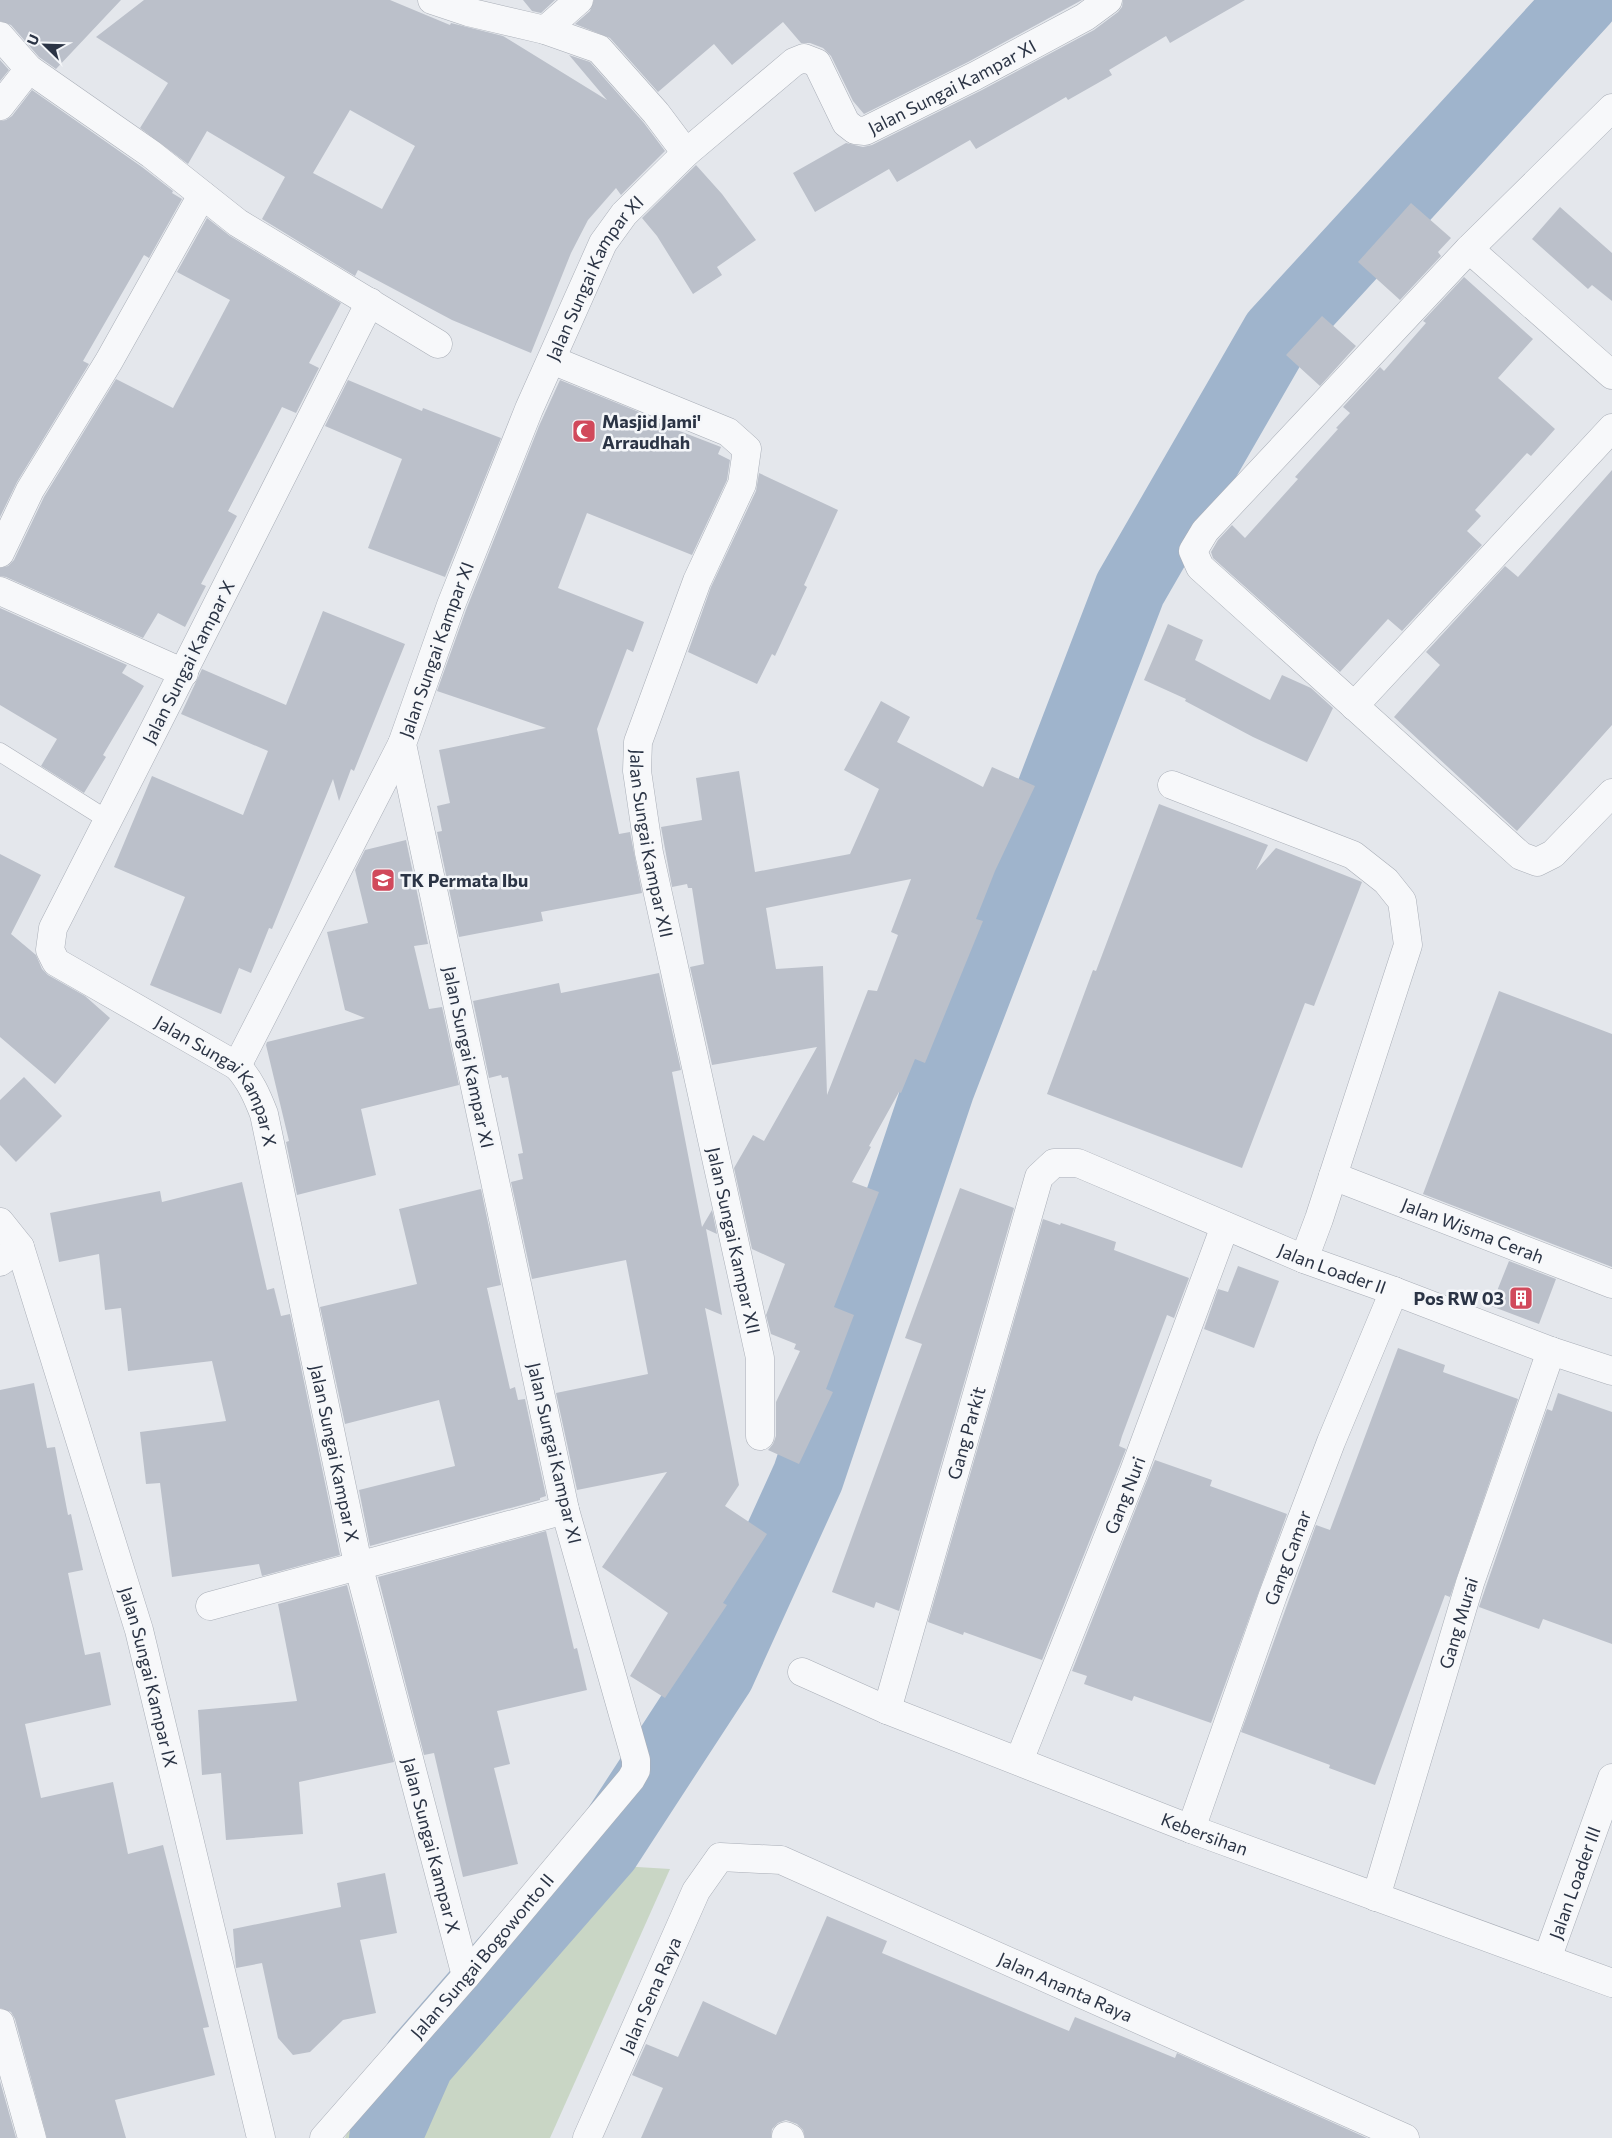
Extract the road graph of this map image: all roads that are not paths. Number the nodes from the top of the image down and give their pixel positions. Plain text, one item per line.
1 (432, 0) edge
2 (579, 0) edge
3 (1108, 0) edge
4 (545, 30) junction
5 (0, 36) edge
6 (29, 68) junction
7 (0, 106) edge
8 (1612, 108) edge
9 (686, 153) junction
10 (202, 195) junction
11 (1470, 249) junction
12 (370, 302) junction
13 (438, 344) dead end
14 (552, 360) junction
15 (1612, 376) edge
16 (1612, 428) edge
17 (0, 553) edge
18 (0, 591) edge
19 (184, 673) junction
20 (1354, 706) junction
21 (402, 744) junction
22 (0, 752) edge
23 (1172, 785) dead end
24 (1612, 792) edge
25 (108, 820) junction
26 (237, 1066) junction
27 (1054, 1163) joint
28 (1333, 1176) junction
29 (0, 1222) edge
30 (1225, 1226) junction
31 (10, 1254) edge
32 (1304, 1259) junction
33 (1612, 1284) edge
34 (1394, 1291) junction
35 (1551, 1351) junction
36 (1612, 1371) edge
37 (760, 1436) dead end
38 (565, 1510) junction
39 (358, 1564) junction
40 (210, 1606) dead end
41 (802, 1672) dead end
42 (887, 1710) junction
43 (1019, 1761) junction
44 (636, 1770) joint
45 (1612, 1778) edge
46 (1191, 1829) junction
47 (720, 1857) joint
48 (1376, 1897) junction
49 (1547, 1958) junction
50 (466, 1976) junction
51 (1612, 1983) edge
52 (0, 2023) edge
53 (32, 2138) edge
54 (260, 2138) edge
55 (321, 2138) edge
56 (587, 2138) edge
57 (1405, 2138) edge

1 - 4 street
2 - 4 street
3 - 9 street, Jalan Sungai Kampar XI
4 - 9 street
5 - 6 street
6 - 7 street
6 - 10 street
8 - 11 street
9 - 14 street, Jalan Sungai Kampar XI
10 - 12 street
10 - 17 street
11 - 15 street
11 - 20 street
12 - 13 street
12 - 19 street, Jalan Sungai Kampar X
14 - 21 street, Jalan Sungai Kampar XI
14 - 37 street, Jalan Sungai Kampar XII
16 - 20 street
18 - 19 street
19 - 25 street, Jalan Sungai Kampar X
20 - 24 street
21 - 26 street
21 - 38 street, Jalan Sungai Kampar XI
22 - 25 lane
23 - 28 street
25 - 26 street, Jalan Sungai Kampar X
26 - 39 street, Jalan Sungai Kampar X
27 - 30 street, Jalan Loader II
27 - 42 street, Gang Parkit
28 - 32 street
28 - 33 street, Jalan Wisma Cerah
29 - 31 street
30 - 32 street, Jalan Loader II
30 - 43 street, Gang Nuri
31 - 54 street, Jalan Sungai Kampar IX
32 - 34 street, Jalan Loader II
34 - 35 street, Jalan Loader II
34 - 46 street, Gang Camar
35 - 36 street, Jalan Loader II
35 - 48 street, Gang Murai
38 - 39 street
38 - 44 street, Jalan Sungai Kampar XI
39 - 40 street
39 - 50 street, Jalan Sungai Kampar X
41 - 42 street, Kebersihan
42 - 43 street, Kebersihan
43 - 46 street, Kebersihan
44 - 50 street, Jalan Sungai Bogowonto II
45 - 49 street, Jalan Loader III
46 - 48 street, Kebersihan
47 - 56 street, Jalan Sena Raya
47 - 57 street, Jalan Ananta Raya
48 - 49 street, Kebersihan
49 - 51 street, Kebersihan
50 - 55 street, Jalan Sungai Bogowonto II
52 - 53 street

